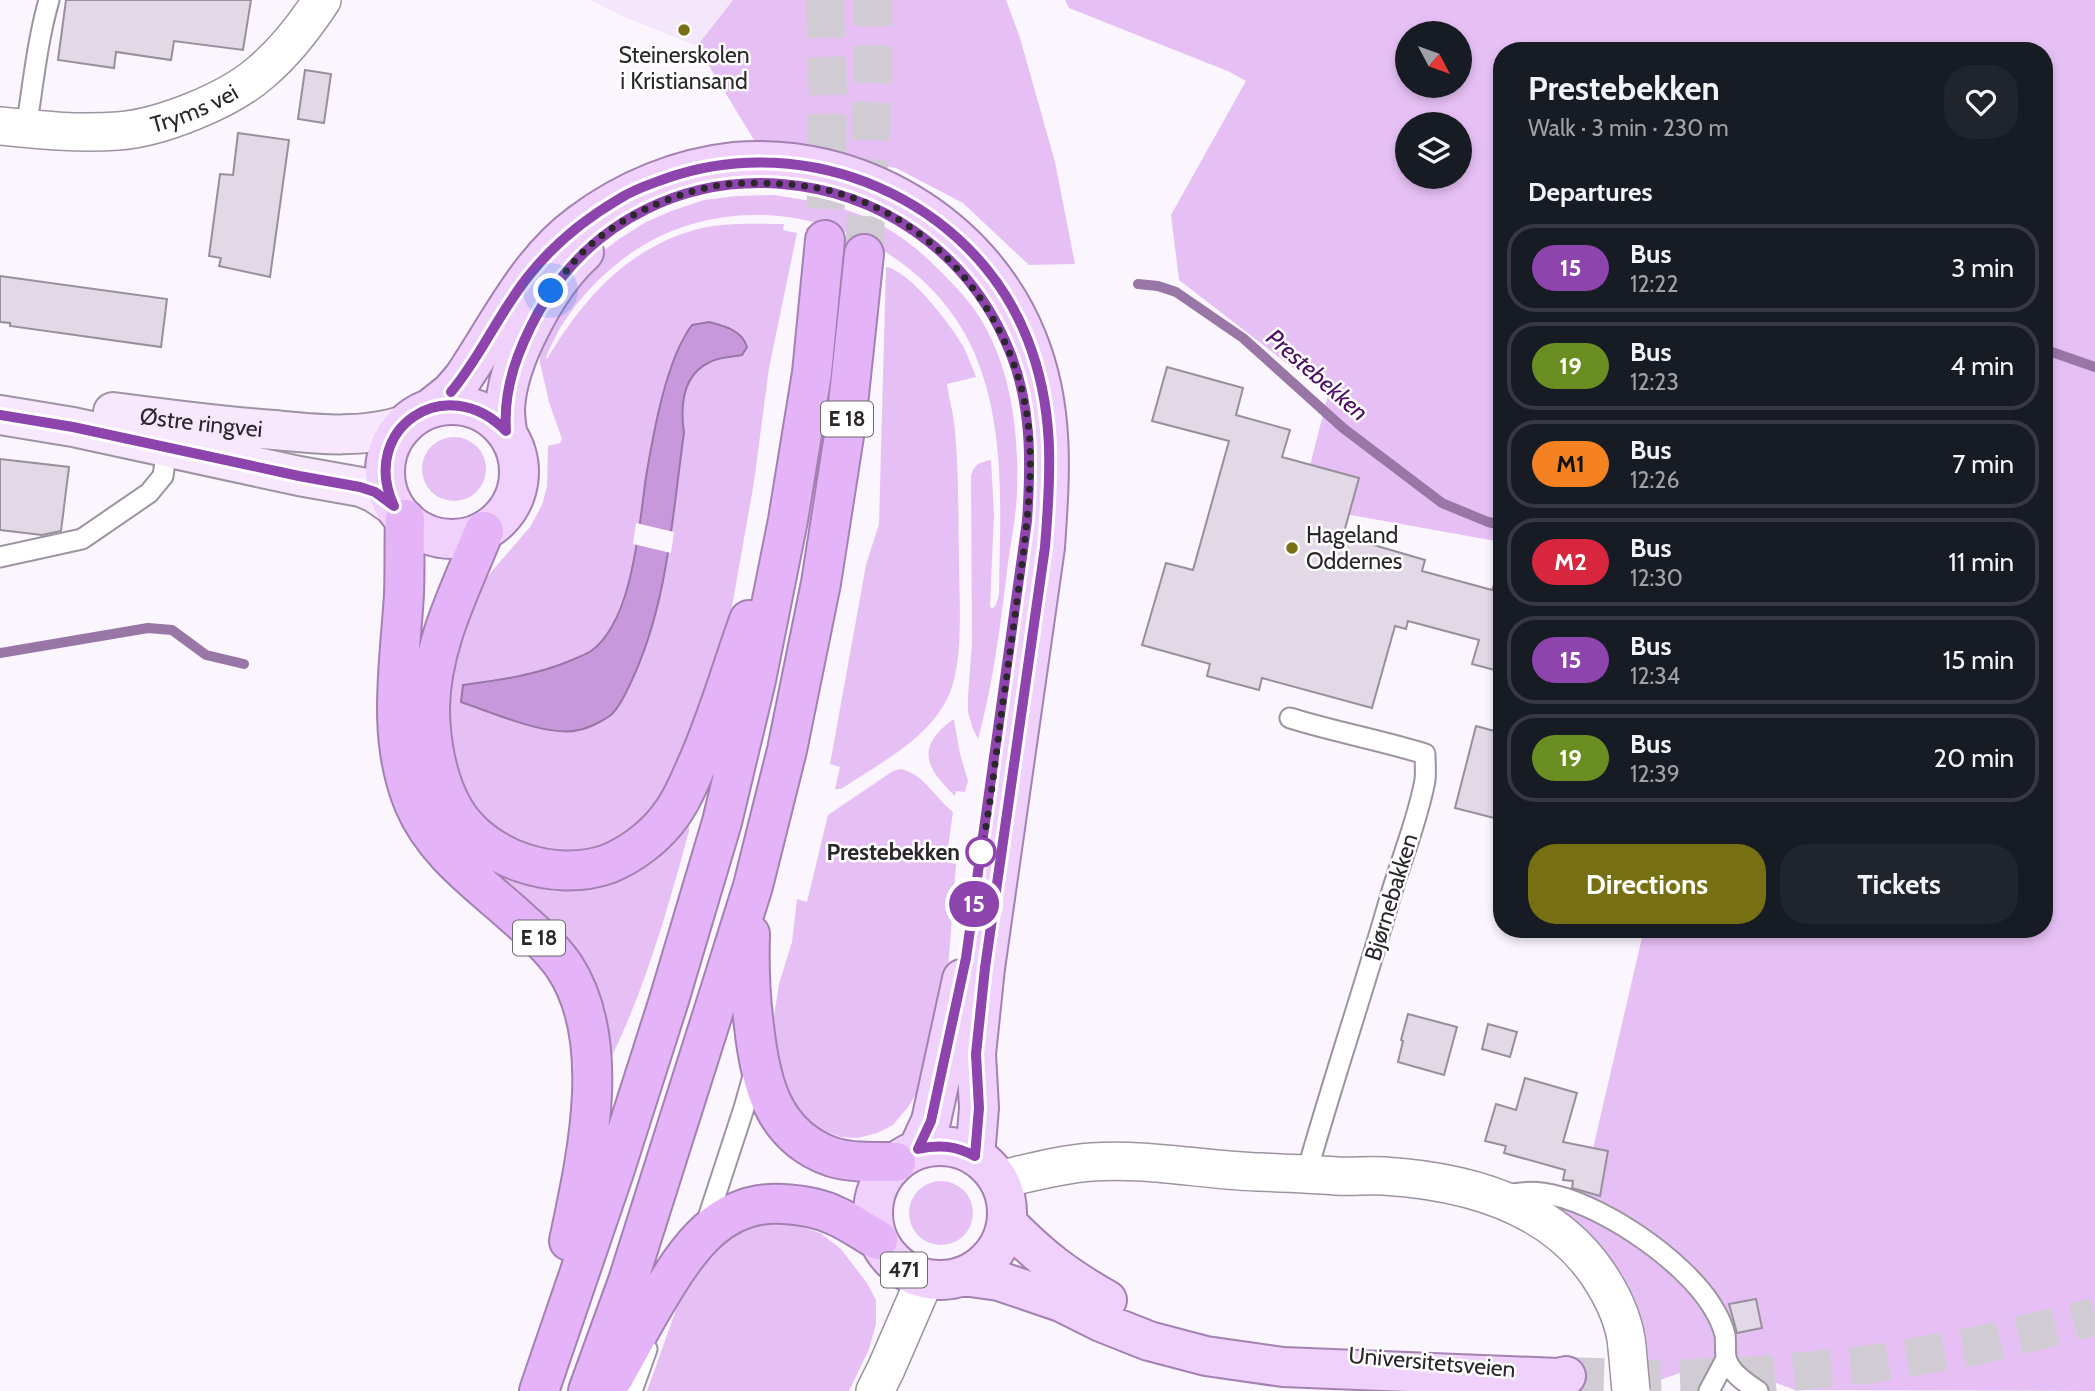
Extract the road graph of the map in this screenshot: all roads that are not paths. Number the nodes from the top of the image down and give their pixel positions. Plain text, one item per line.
1 (49, 0) edge
2 (322, 0) edge
3 (13, 127) edge
4 (825, 240) tunnel mouth
5 (864, 254) tunnel mouth
6 (0, 395) edge
7 (0, 415) edge
8 (416, 417) junction
9 (506, 431) junction
10 (170, 433) junction
11 (400, 512) junction
12 (788, 520) junction
13 (484, 531) junction
14 (0, 557) edge
15 (1290, 718) dead end
16 (753, 886) junction
17 (757, 1059) junction
18 (907, 1156) junction
19 (987, 1168) junction
20 (1308, 1174) junction
21 (1497, 1196) junction
22 (1007, 1223) junction
23 (702, 1235) junction
24 (878, 1240) junction
25 (675, 1270) junction
26 (963, 1276) junction
27 (925, 1279) junction
28 (1726, 1359) junction
29 (538, 1391) edge
30 (588, 1391) edge
31 (607, 1391) edge
32 (632, 1391) edge
33 (875, 1391) edge
34 (1631, 1391) edge
35 (1709, 1391) edge
36 (1758, 1391) edge

1 - 3 lane, Tryms vei
2 - 3 street, Tryms vei
4 - 12 highway, E 18
5 - 16 highway, E 18
6 - 10 main road, Østre ringvei
7 - 10 main road, Østre ringvei
8 - 9 main road
8 - 10 main road, Østre ringvei
8 - 11 main road
8 - 19 main road
9 - 13 main road, 471
9 - 18 main road, 471
10 - 11 main road, Østre ringvei
10 - 14 lane
11 - 13 main road
11 - 29 highway, E 18
12 - 13 highway, E 18
12 - 29 highway, E 18
15 - 20 lane, Bjørnebakken
16 - 17 highway, E 18
16 - 30 highway, E 18
17 - 18 highway, E 18
17 - 23 lane
18 - 19 main road
18 - 24 main road, 471
19 - 20 street
19 - 22 main road
20 - 21 street
21 - 28 lane
21 - 34 street, bridge
22 - 26 main road, 471
22 - 26 main road, Universitetsveien / 471
23 - 24 highway
23 - 25 highway
24 - 27 main road, 471
25 - 31 highway
25 - 32 lane
26 - 27 main road, 471
27 - 33 street
28 - 35 lane
28 - 36 lane

